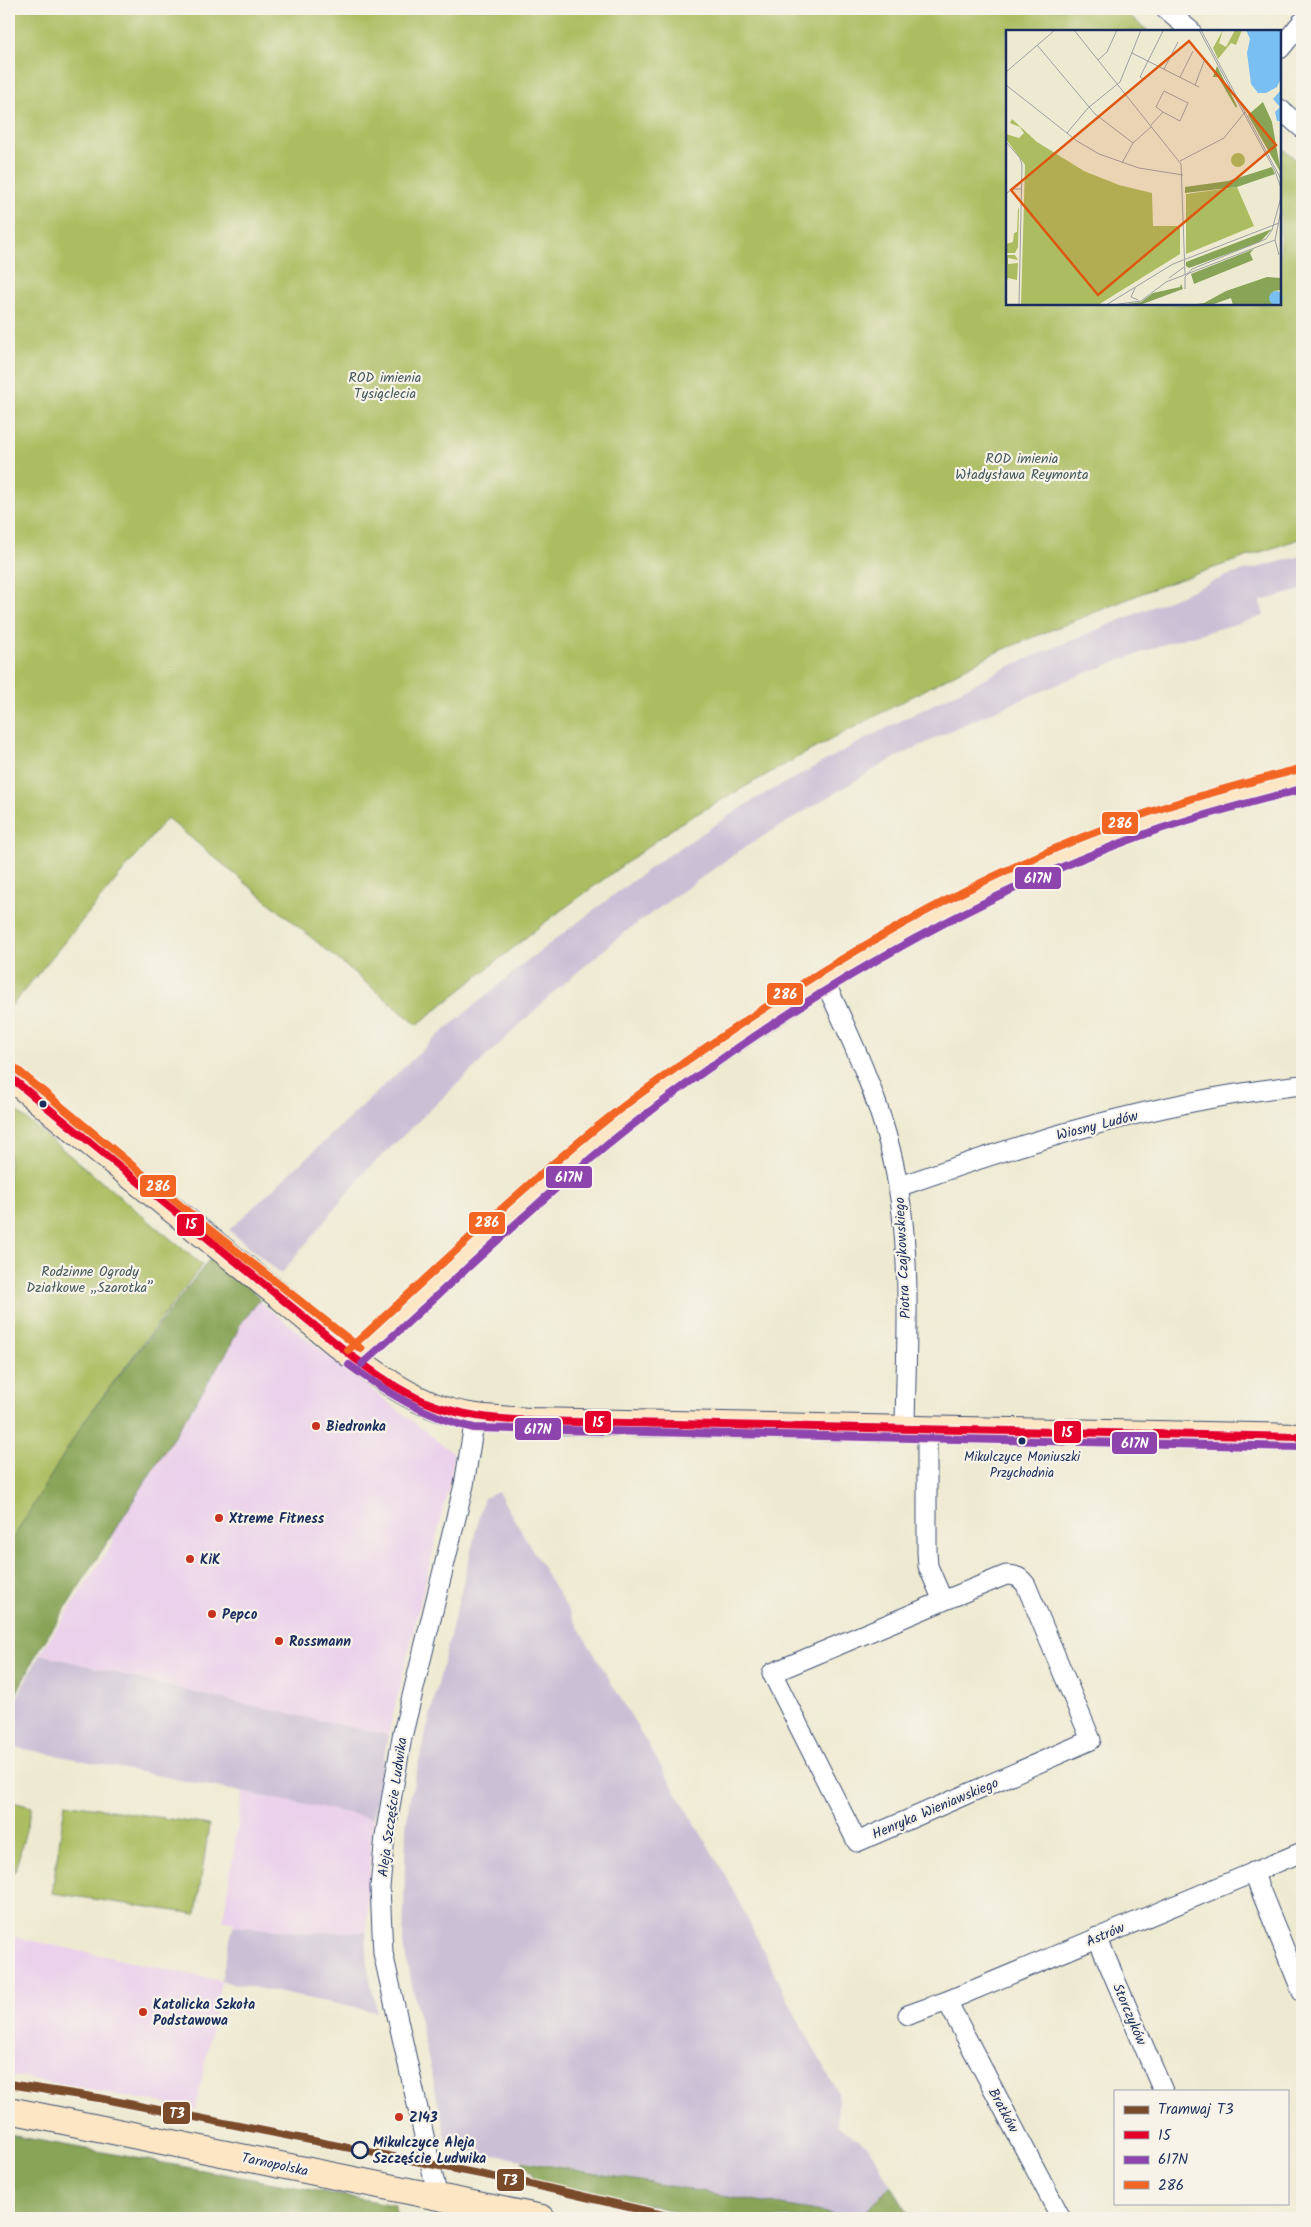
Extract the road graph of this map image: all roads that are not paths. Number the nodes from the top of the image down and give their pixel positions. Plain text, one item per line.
1 (1165, 9) edge
2 (1302, 22) edge
3 (1190, 30) edge
4 (1281, 48) edge
5 (1281, 110) edge
6 (1302, 128) edge
7 (1302, 778) edge
8 (824, 980) junction
9 (9, 1076) edge
10 (1302, 1086) edge
11 (898, 1187) junction
12 (355, 1357) junction
13 (476, 1418) junction
14 (916, 1430) junction
15 (1302, 1437) edge
16 (943, 1601) junction
17 (1302, 1852) edge
18 (1253, 1872) junction
19 (1097, 1937) junction
20 (1302, 1992) edge
21 (947, 2001) junction
22 (908, 2014) dead end
23 (1164, 2090) edge
24 (9, 2110) edge
25 (438, 2198) junction
26 (542, 2218) edge
27 (1061, 2218) edge

1 - 3 street
2 - 4 street
5 - 6 street
7 - 8 street
8 - 11 street, Piotra Czajkowskiego
8 - 12 street
9 - 12 street
10 - 11 street, Wiosny Ludów
11 - 14 street, Piotra Czajkowskiego
12 - 13 street
13 - 14 street
13 - 25 street, Aleja Szczęście Ludwika
14 - 15 street
14 - 16 street
16 - 16 street, Henryka Wieniawskiego
17 - 18 street, Astrów
18 - 19 street, Astrów
18 - 20 street
19 - 21 street, Astrów
19 - 23 street, Storczyków
21 - 22 street, Astrów
21 - 27 street, Bratków
24 - 25 street, Tarnopolska
25 - 26 street, Tarnopolska

